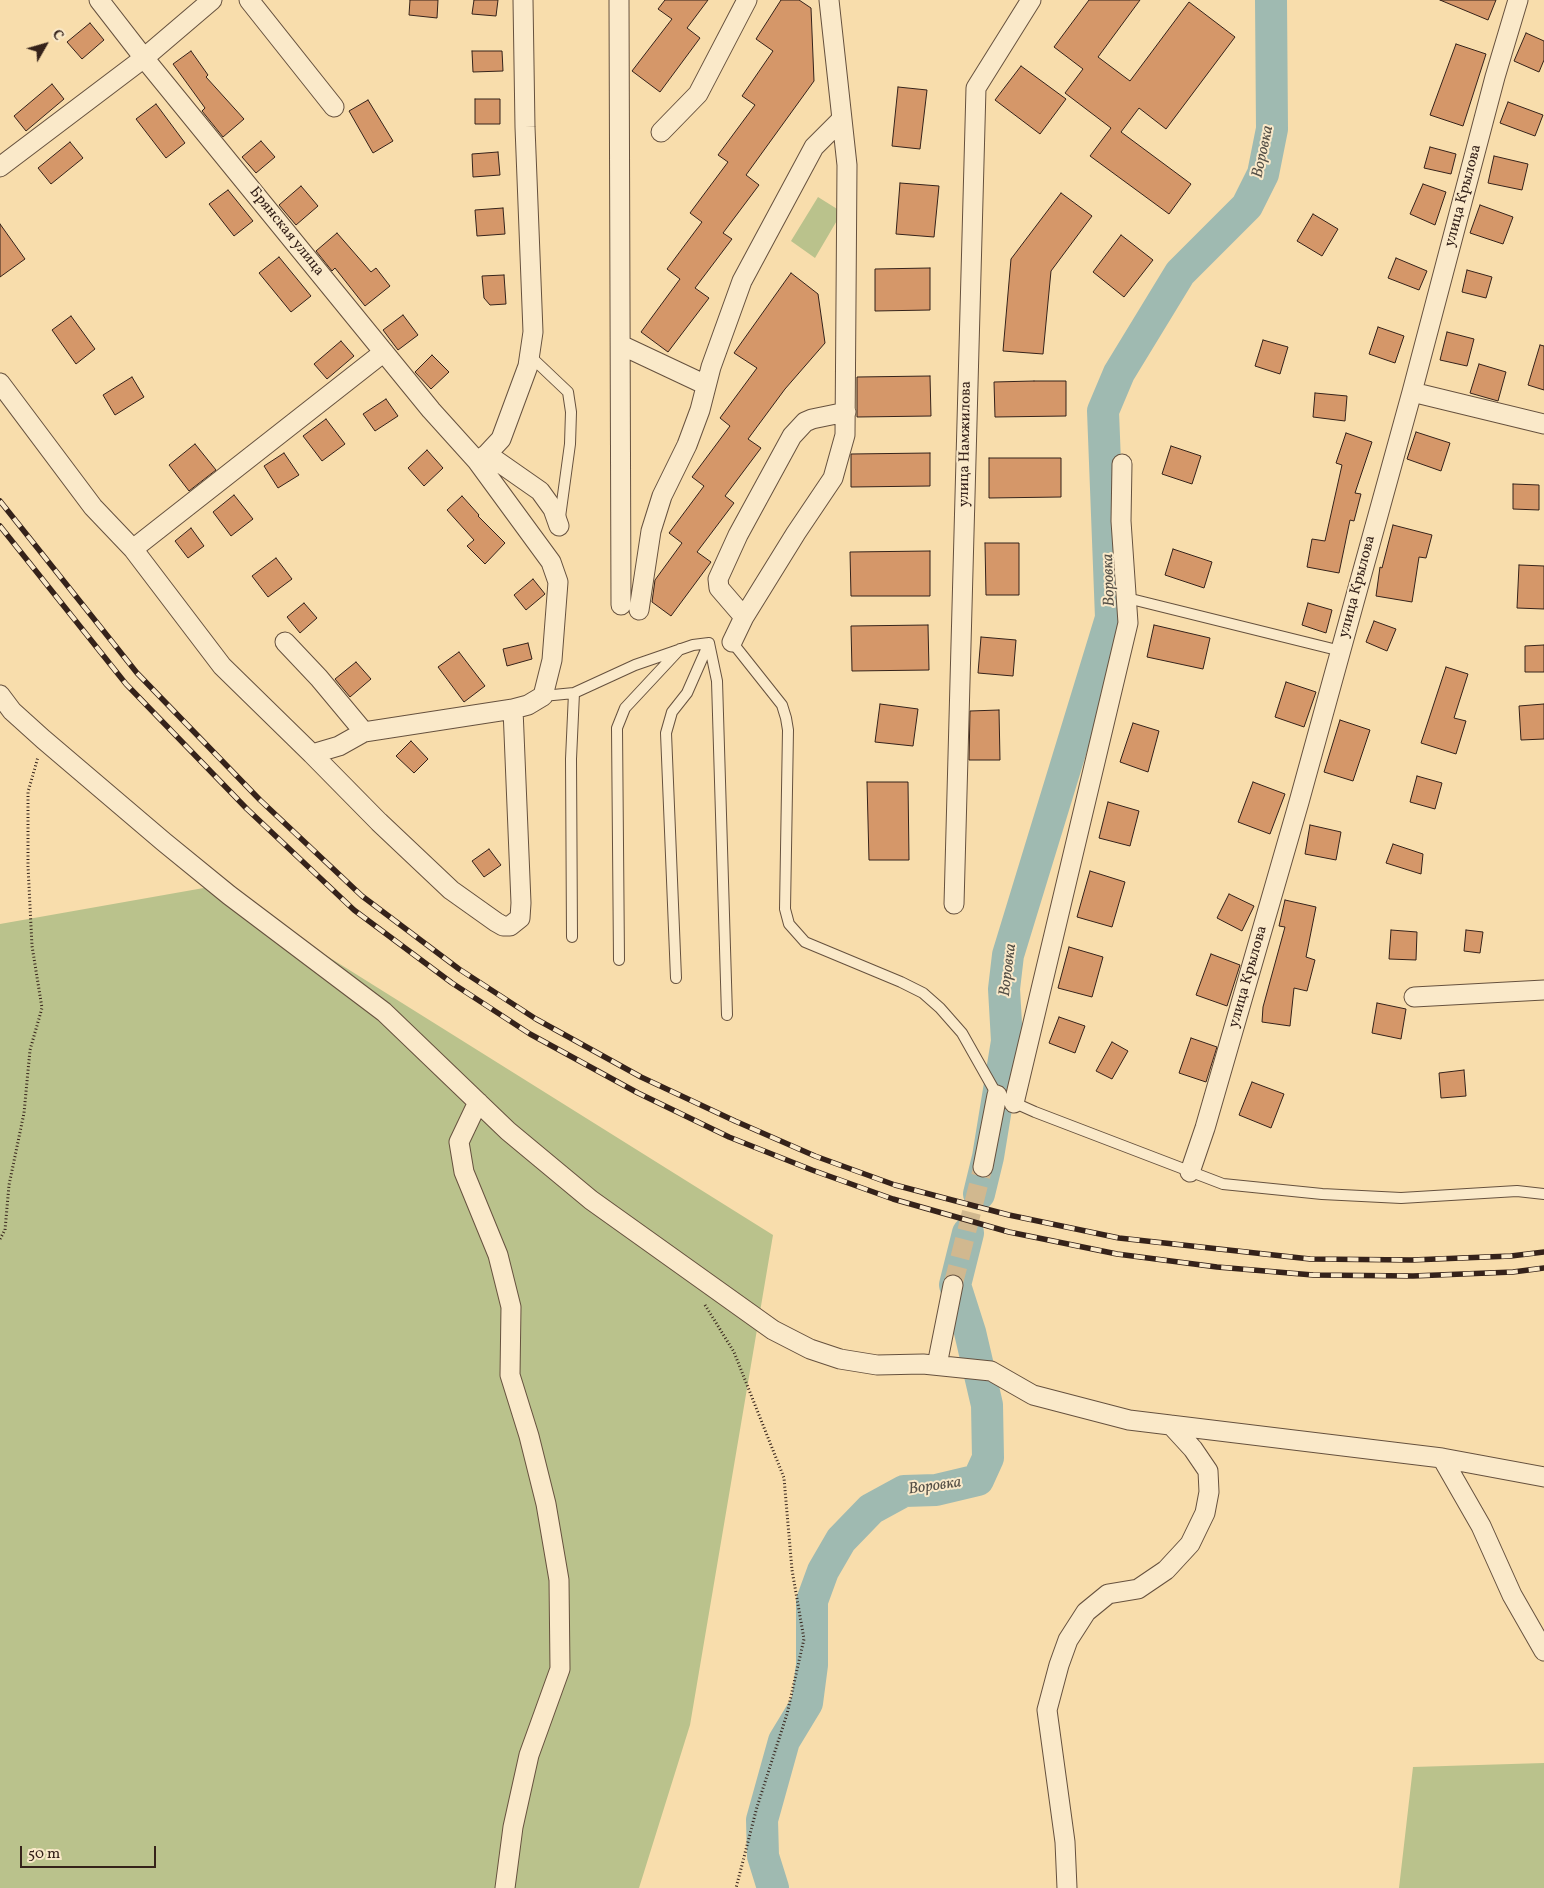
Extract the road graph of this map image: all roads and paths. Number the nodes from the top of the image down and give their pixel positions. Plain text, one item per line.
1 (99, 0) edge
2 (212, 0) edge
3 (249, 0) edge
4 (523, 0) edge
5 (619, 0) edge
6 (747, 0) edge
7 (829, 0) edge
8 (1031, 0) edge
9 (1518, 0) edge
10 (144, 58) junction
11 (334, 107) dead end
12 (842, 119) junction
13 (661, 132) dead end
14 (0, 168) edge
15 (621, 345) junction
16 (384, 352) junction
17 (530, 355) junction
18 (0, 382) edge
19 (706, 385) junction
20 (1412, 392) junction
21 (846, 412) junction
22 (1544, 424) edge
23 (482, 458) junction
24 (1122, 464) dead end
25 (559, 526) joint
26 (133, 549) junction
27 (1127, 598) junction
28 (621, 605) dead end
29 (640, 610) dead end
30 (744, 617) junction
31 (285, 642) dead end
32 (732, 642) joint
33 (709, 644) junction
34 (680, 649) junction
35 (1341, 651) junction
36 (574, 693) junction
37 (0, 694) edge
38 (543, 696) junction
39 (513, 709) junction
40 (6, 712) edge
41 (364, 732) junction
42 (43, 739) junction
43 (312, 754) junction
44 (954, 904) dead end
45 (572, 937) dead end
46 (619, 960) dead end
47 (676, 978) dead end
48 (1544, 990) edge
49 (1414, 997) dead end
50 (727, 1015) dead end
51 (1008, 1100) junction
52 (478, 1102) junction
53 (983, 1167) tunnel mouth
54 (1190, 1172) junction
55 (1544, 1194) edge
56 (0, 1239) edge
57 (953, 1286) tunnel mouth
58 (705, 1304) dead end
59 (938, 1365) junction
60 (1171, 1425) junction
61 (1442, 1458) junction
62 (1544, 1477) edge
63 (1544, 1651) edge
64 (504, 1888) edge
65 (736, 1888) edge
66 (1067, 1888) edge

1 - 10 street, Брянская улица
2 - 10 street
3 - 11 street
4 - 17 street
5 - 15 street
6 - 13 street
7 - 12 street
8 - 44 street, улица Намжилова
9 - 20 street, улица Крылова
10 - 14 street
10 - 16 street, Брянская улица
12 - 19 street
12 - 21 street
15 - 19 street
15 - 28 street
16 - 23 street, Брянская улица
16 - 26 street
17 - 23 street
17 - 25 lane
18 - 26 street
19 - 29 street
20 - 22 street
20 - 35 street, улица Крылова
21 - 30 street
21 - 30 street
23 - 25 street
23 - 38 street
24 - 27 street
26 - 43 street
27 - 35 lane
27 - 51 street
30 - 32 street
31 - 41 street
32 - 51 lane
33 - 34 lane
33 - 47 lane
33 - 50 lane
34 - 36 lane
34 - 46 lane
35 - 54 street, улица Крылова
36 - 38 lane
36 - 45 lane
37 - 40 street
38 - 39 street
39 - 41 street
39 - 43 street
40 - 42 street
41 - 43 street
42 - 52 street
42 - 56 path
48 - 49 street
51 - 53 street
51 - 54 lane
52 - 59 street
52 - 64 street
54 - 55 lane
57 - 59 street
58 - 65 path
59 - 60 street
60 - 61 street
60 - 66 street
61 - 62 street
61 - 63 street

